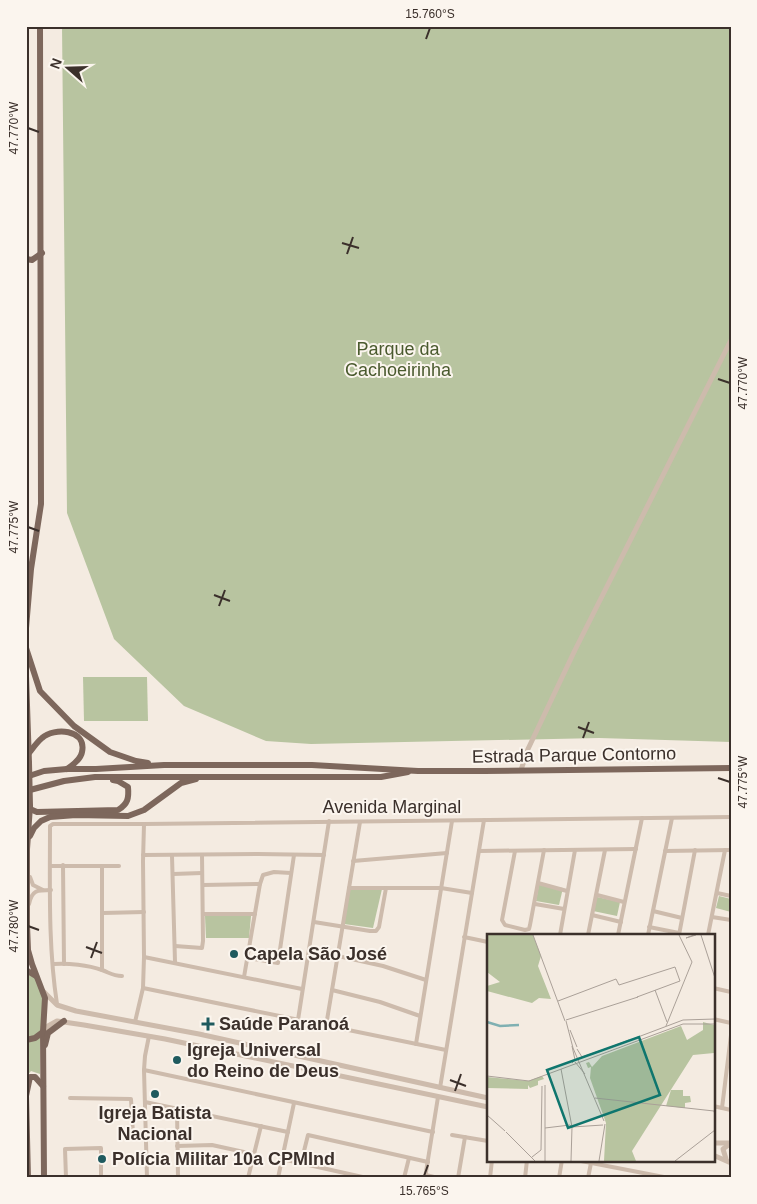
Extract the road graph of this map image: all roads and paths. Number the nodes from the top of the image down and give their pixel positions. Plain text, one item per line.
1 (40, 26) edge
2 (42, 253) junction
3 (26, 259) edge
4 (731, 340) edge
5 (26, 628) edge
6 (26, 648) edge
7 (26, 676) edge
8 (29, 753) junction
9 (164, 765) junction
10 (731, 768) edge
11 (67, 769) junction
12 (521, 770) junction
13 (418, 771) junction
14 (26, 777) edge
15 (95, 777) junction
16 (206, 777) junction
17 (26, 791) edge
18 (30, 807) junction
19 (128, 816) junction
20 (731, 816) edge
21 (642, 818) junction
22 (672, 818) junction
23 (484, 820) junction
24 (329, 821) junction
25 (452, 821) junction
26 (360, 822) junction
27 (128, 824) junction
28 (144, 824) junction
29 (28, 840) junction
30 (27, 849) edge
31 (636, 849) junction
32 (544, 850) junction
33 (575, 850) junction
34 (605, 850) junction
35 (695, 850) junction
36 (725, 850) junction
37 (731, 850) edge
38 (479, 851) junction
39 (514, 851) junction
40 (665, 851) junction
41 (447, 853) junction
42 (143, 855) junction
43 (202, 855) junction
44 (294, 855) junction
45 (324, 855) junction
46 (172, 856) junction
47 (353, 861) junction
48 (63, 865) junction
49 (50, 866) junction
50 (102, 866) junction
51 (119, 866) dead end
52 (291, 873) junction
53 (173, 874) junction
54 (202, 874) junction
55 (538, 883) junction
56 (260, 884) junction
57 (203, 885) junction
58 (349, 888) junction
59 (386, 888) junction
60 (441, 888) junction
61 (42, 890) junction
62 (51, 890) junction
63 (567, 891) junction
64 (472, 893) junction
65 (717, 893) junction
66 (597, 895) junction
67 (731, 896) edge
68 (624, 902) junction
69 (535, 904) junction
70 (564, 909) junction
71 (653, 911) junction
72 (144, 912) junction
73 (103, 913) junction
74 (203, 914) junction
75 (255, 914) junction
76 (592, 915) junction
77 (27, 916) edge
78 (712, 917) junction
79 (682, 918) junction
80 (731, 920) edge
81 (314, 922) junction
82 (621, 922) junction
83 (343, 926) junction
84 (649, 927) junction
85 (560, 934) edge
86 (588, 934) edge
87 (618, 934) edge
88 (648, 934) edge
89 (679, 934) edge
90 (708, 934) edge
91 (464, 936) junction
92 (487, 942) edge
93 (175, 946) junction
94 (338, 956) junction
95 (144, 958) junction
96 (248, 958) junction
97 (175, 962) junction
98 (64, 964) junction
99 (54, 966) junction
100 (26, 970) edge
101 (102, 970) junction
102 (36, 976) junction
103 (122, 976) dead end
104 (244, 977) junction
105 (426, 980) junction
106 (143, 988) junction
107 (714, 988) edge
108 (302, 989) junction
109 (332, 990) junction
110 (43, 991) junction
111 (731, 992) edge
112 (57, 1005) junction
113 (420, 1016) junction
114 (108, 1018) junction
115 (714, 1019) edge
116 (298, 1020) junction
117 (64, 1021) junction
118 (135, 1022) junction
119 (731, 1023) edge
120 (326, 1026) junction
121 (106, 1028) junction
122 (43, 1032) junction
123 (731, 1035) edge
124 (149, 1036) junction
125 (26, 1040) edge
126 (416, 1044) junction
127 (260, 1047) junction
128 (446, 1050) junction
129 (278, 1052) junction
130 (257, 1059) junction
131 (276, 1063) junction
132 (144, 1070) junction
133 (43, 1084) junction
134 (440, 1088) junction
135 (476, 1095) junction
136 (26, 1096) edge
137 (438, 1097) junction
138 (70, 1098) dead end
139 (487, 1099) edge
140 (145, 1102) junction
141 (294, 1103) junction
142 (474, 1104) junction
143 (714, 1106) edge
144 (487, 1107) edge
145 (722, 1108) junction
146 (177, 1109) junction
147 (731, 1110) edge
148 (261, 1126) junction
149 (288, 1132) junction
150 (433, 1132) junction
151 (452, 1135) dead end
152 (145, 1136) junction
153 (465, 1137) junction
154 (487, 1141) edge
155 (714, 1143) edge
156 (731, 1143) edge
157 (178, 1146) junction
158 (253, 1154) junction
159 (714, 1155) edge
160 (408, 1158) junction
161 (282, 1159) junction
162 (728, 1161) edge
163 (428, 1162) junction
164 (492, 1162) edge
165 (527, 1162) edge
166 (562, 1162) edge
167 (586, 1162) edge
168 (301, 1163) junction
169 (591, 1163) junction
170 (342, 1172) junction
171 (641, 1172) junction
172 (426, 1176) edge
173 (360, 1177) edge
174 (28, 1178) edge
175 (44, 1178) edge
176 (66, 1178) edge
177 (102, 1178) edge
178 (147, 1178) edge
179 (178, 1178) edge
180 (248, 1178) edge
181 (278, 1178) edge
182 (341, 1178) edge
183 (367, 1178) edge
184 (404, 1178) edge
185 (438, 1178) edge
186 (458, 1178) edge
187 (490, 1178) edge
188 (525, 1178) edge
189 (559, 1178) edge
190 (588, 1178) edge
191 (640, 1178) edge
192 (668, 1178) edge

1 - 2 main road
2 - 3 main road
2 - 5 main road
4 - 12 street
6 - 9 main road
7 - 8 main road
8 - 11 main road
8 - 18 main road, bridge
9 - 11 main road
9 - 13 main road
10 - 12 main road, Estrada Parque Contorno
11 - 14 main road
12 - 13 main road, Estrada Parque Contorno
13 - 16 main road
15 - 16 main road
15 - 17 main road
15 - 18 main road
16 - 19 main road
18 - 29 main road
19 - 27 street
19 - 29 main road
20 - 22 street, Avenida Marginal
21 - 22 street, Avenida Marginal
21 - 23 street, Avenida Marginal
21 - 31 street
22 - 40 street
23 - 25 street, Avenida Marginal
23 - 38 street
24 - 26 street, Avenida Marginal
24 - 28 street, Avenida Marginal
24 - 45 street
25 - 26 street, Avenida Marginal
25 - 41 street
26 - 47 street
27 - 28 street, Avenida Marginal
27 - 49 street, Avenida Marginal
28 - 42 street
29 - 30 main road
30 - 61 street
30 - 77 main road
31 - 34 street
31 - 68 street
32 - 33 street
32 - 39 street
32 - 55 street
33 - 34 street
33 - 63 street
34 - 66 street
35 - 36 street
35 - 40 street
35 - 79 street
36 - 37 street
36 - 65 street
38 - 39 street
38 - 64 street
39 - 69 street
40 - 71 street
41 - 47 street
41 - 60 street
42 - 46 street
42 - 72 street
43 - 44 street
43 - 46 street
43 - 54 street
44 - 45 street
44 - 52 street
45 - 81 street
46 - 53 street
47 - 58 street
48 - 49 street
48 - 50 street
48 - 98 street
49 - 62 street
50 - 51 street
50 - 73 street
52 - 56 street
52 - 96 street
53 - 54 street
53 - 93 street
54 - 57 street
55 - 63 street
55 - 69 street
56 - 57 street
56 - 75 street
57 - 74 street
58 - 59 street
58 - 83 street
59 - 60 street
59 - 83 street
60 - 64 street
60 - 105 street
61 - 62 street
61 - 77 street
62 - 99 street
63 - 70 street
64 - 91 street
65 - 67 street
65 - 78 street
66 - 68 street
66 - 76 street
68 - 82 street
69 - 70 street
70 - 85 street
71 - 79 street
71 - 84 street
72 - 73 street
72 - 95 street
73 - 101 street
74 - 75 street
74 - 93 street
75 - 96 street
76 - 82 street
76 - 86 street
77 - 102 main road
78 - 80 street
78 - 90 street
79 - 89 street
81 - 83 street
81 - 108 street
82 - 87 street
83 - 94 street
84 - 88 street
84 - 89 street
91 - 92 street
91 - 128 street
93 - 97 street
94 - 105 street
94 - 109 street
95 - 97 street
95 - 106 street
96 - 104 street
97 - 104 street
98 - 99 street
98 - 101 street
99 - 112 street
100 - 102 main road
101 - 103 street
102 - 110 main road
104 - 108 street
105 - 113 street
106 - 116 street
106 - 118 street
107 - 111 street
108 - 116 street
109 - 113 street
109 - 120 street
110 - 112 street
110 - 122 main road
112 - 114 street
113 - 126 street
114 - 118 street
114 - 121 street
115 - 119 street
116 - 120 street
117 - 121 street
117 - 122 street
117 - 133 main road
118 - 127 street
120 - 126 street
121 - 124 street
122 - 125 main road
122 - 133 main road
123 - 145 street
124 - 130 street
124 - 132 street
126 - 128 street
127 - 129 street
127 - 130 street
128 - 134 street
129 - 131 street
129 - 134 street
130 - 131 street
131 - 137 street
132 - 140 street
132 - 141 street
133 - 136 main road
133 - 175 main road
134 - 135 street
135 - 139 street
135 - 142 street
136 - 174 main road
137 - 142 street
137 - 150 street
138 - 152 street
140 - 146 street
140 - 152 street
141 - 149 street
141 - 150 street
142 - 144 street
143 - 145 street
145 - 147 street
146 - 148 street
146 - 157 street
148 - 149 street
148 - 158 street
149 - 161 street
150 - 163 street
151 - 153 street
152 - 178 street
153 - 154 street
153 - 186 street
155 - 156 street
156 - 162 street
157 - 158 street
157 - 179 street
158 - 180 street
159 - 162 street
160 - 163 street
160 - 168 street
160 - 184 street
161 - 168 street
161 - 181 street
163 - 172 street
164 - 187 street
165 - 188 street
166 - 189 street
167 - 169 street
168 - 170 street
169 - 171 street
169 - 190 street
170 - 173 street
170 - 182 street
171 - 191 street
171 - 192 street
172 - 185 street
173 - 183 street
176 - 177 street

